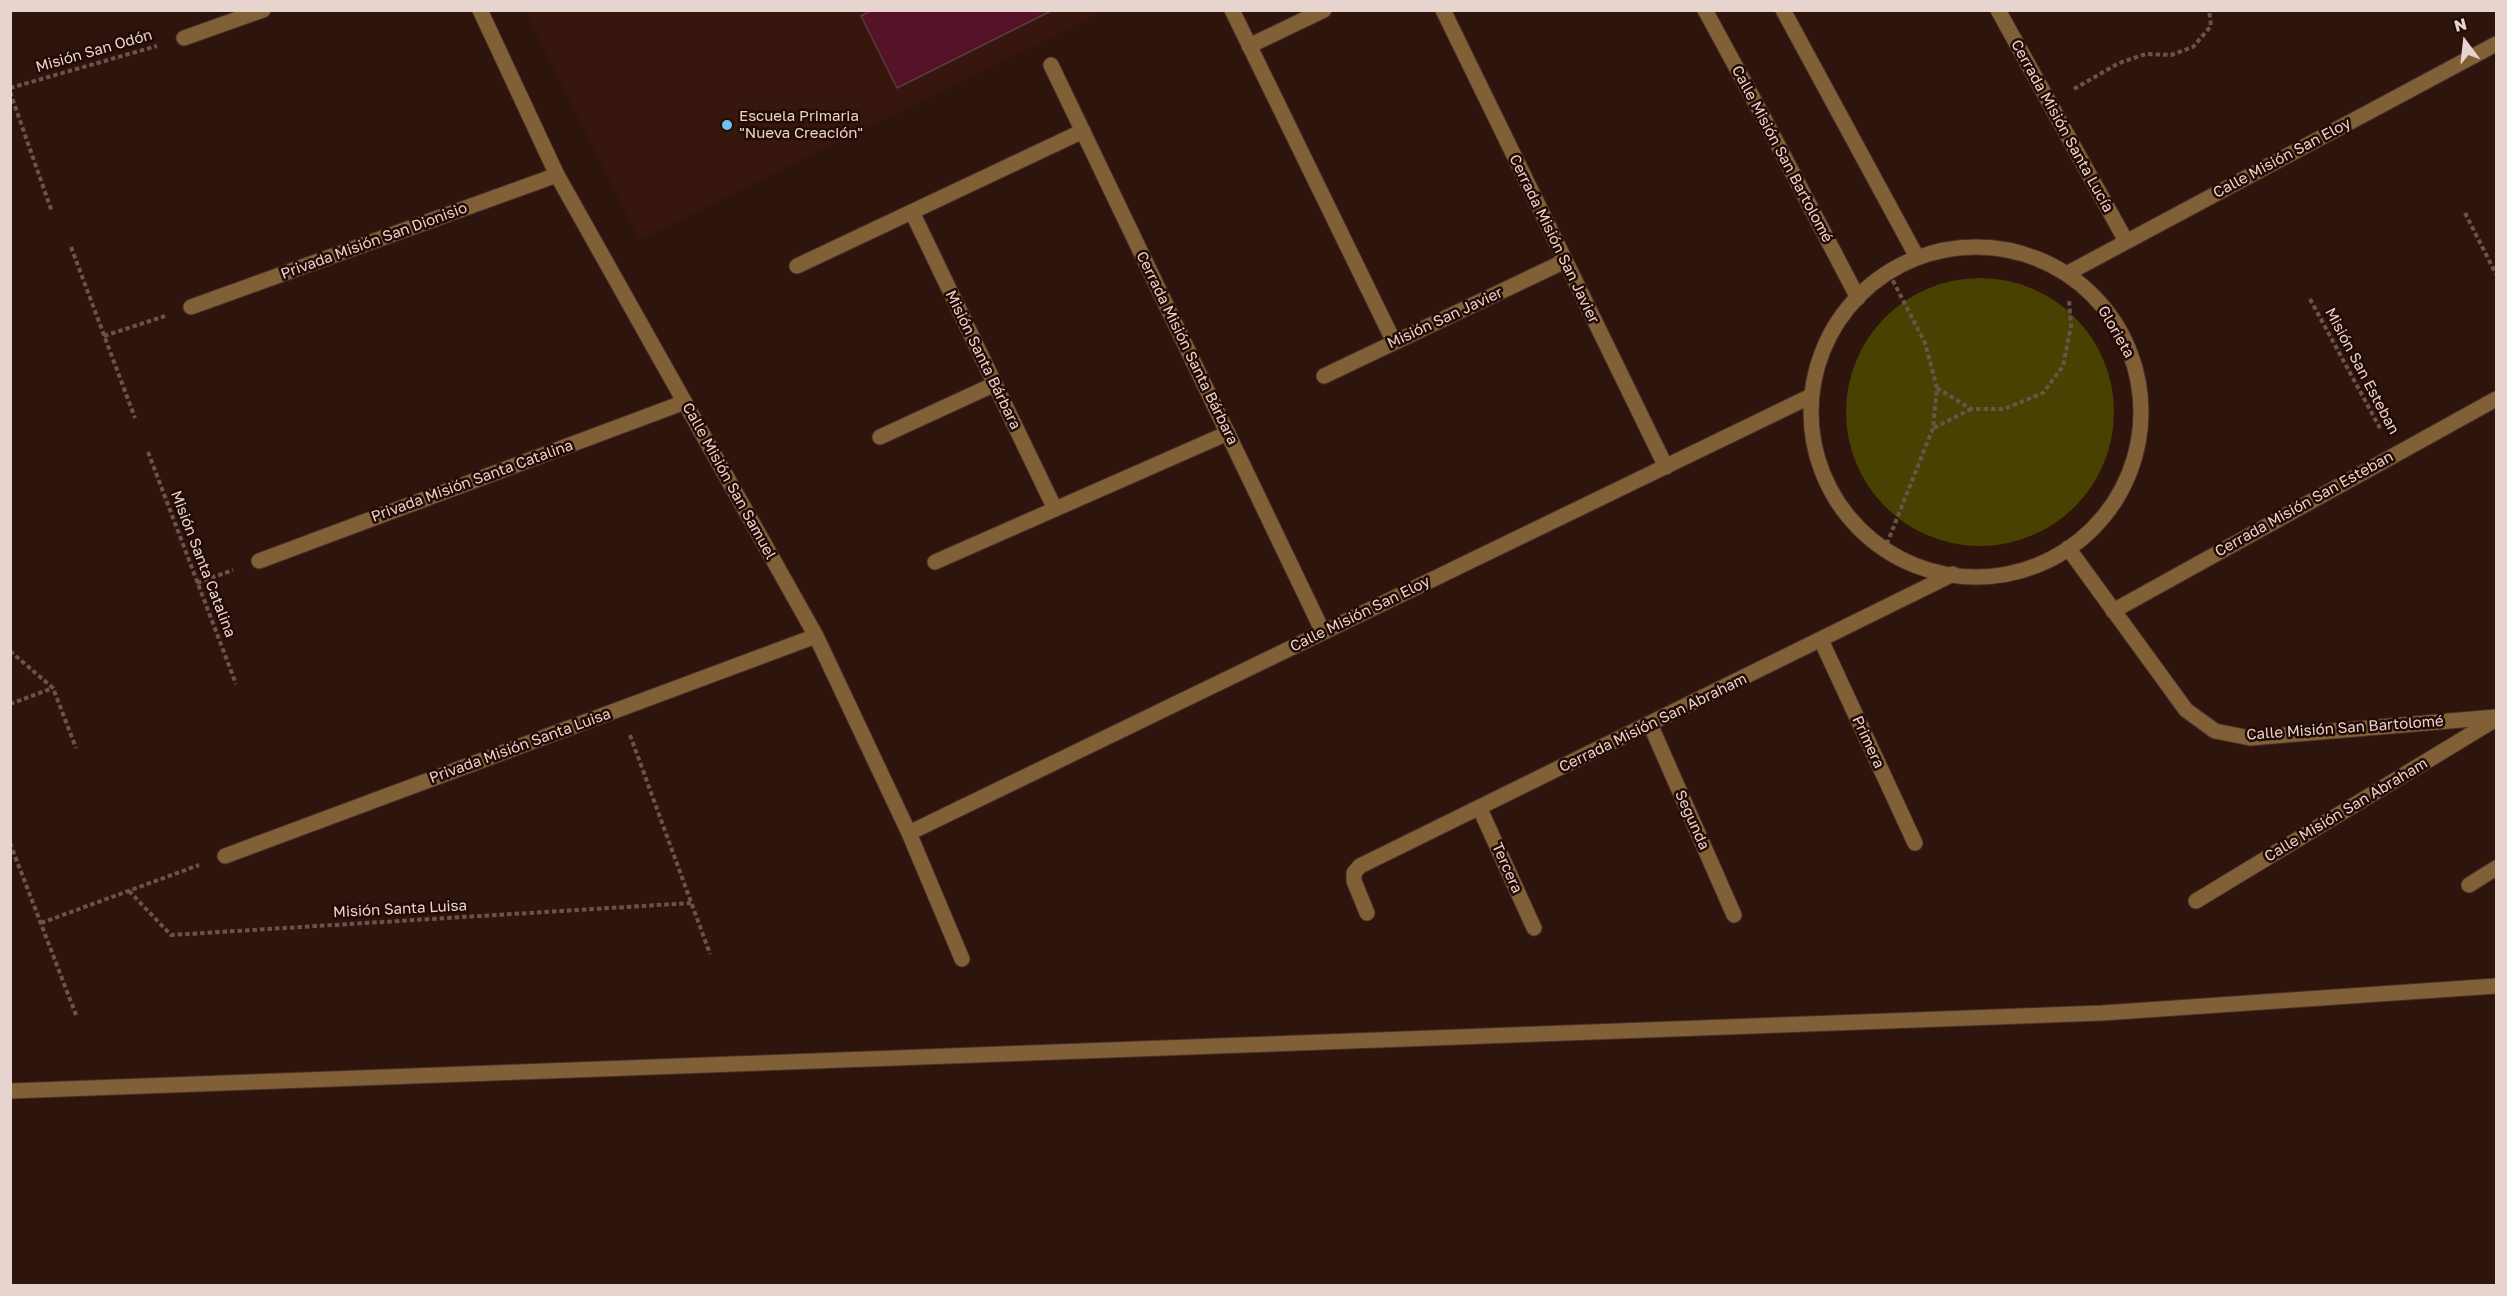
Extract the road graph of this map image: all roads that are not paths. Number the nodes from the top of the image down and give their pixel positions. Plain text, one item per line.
1 (263, 10) edge
2 (480, 10) edge
3 (1232, 10) edge
4 (1324, 10) edge
5 (1443, 10) edge
6 (1705, 10) edge
7 (1784, 10) edge
8 (1998, 10) edge
9 (184, 38) road end
10 (2496, 44) edge
11 (1249, 46) junction
12 (1052, 65) dead end
13 (1083, 130) junction
14 (557, 175) junction
15 (912, 212) junction
16 (2126, 241) junction
17 (1917, 257) junction
18 (1565, 261) junction
19 (797, 267) dead end
20 (2067, 273) junction
21 (1858, 298) junction
22 (191, 307) road end
23 (1394, 342) junction
24 (1324, 376) dead end
25 (995, 384) junction
26 (1811, 396) junction
27 (2496, 399) edge
28 (686, 402) junction
29 (1228, 433) junction
30 (880, 437) dead end
31 (1666, 467) junction
32 (1055, 509) junction
33 (2068, 548) junction
34 (259, 561) road end
35 (935, 562) dead end
36 (1953, 574) junction
37 (2113, 610) junction
38 (1323, 632) junction
39 (816, 636) junction
40 (1821, 640) junction
41 (2496, 718) edge
42 (1650, 724) junction
43 (1480, 809) junction
44 (909, 833) junction
45 (1915, 843) dead end
46 (225, 856) road end
47 (2496, 868) edge
48 (2469, 885) dead end
49 (2196, 901) dead end
50 (1367, 913) dead end
51 (1734, 915) dead end
52 (1534, 928) dead end
53 (962, 959) dead end
54 (2496, 986) edge
55 (10, 1091) edge

1 - 9 street
2 - 14 street, Calle Misión San Samuel
3 - 11 street
4 - 11 street
5 - 18 street, Cerrada Misión San Javier
6 - 21 street, Calle Misión San Bartolomé
7 - 17 street
8 - 16 street, Cerrada Misión Santa Lucía
10 - 16 street, Calle Misión San Eloy
11 - 23 street
12 - 13 street, Cerrada Misión Santa Bárbara
13 - 15 street
13 - 29 street, Cerrada Misión Santa Bárbara
14 - 22 street, Privada Misión San Dionisio
14 - 28 street, Calle Misión San Samuel
15 - 19 street
15 - 25 street, Misión Santa Bárbara
16 - 20 street, Calle Misión San Eloy
17 - 20 street, Glorieta
17 - 21 street, Glorieta
18 - 23 street, Misión San Javier
18 - 31 street, Cerrada Misión San Javier
20 - 33 street, Glorieta
21 - 26 street, Glorieta
23 - 24 street, Misión San Javier
25 - 30 street
25 - 32 street, Misión Santa Bárbara
26 - 31 street, Calle Misión San Eloy
26 - 36 street, Glorieta
27 - 37 street, Cerrada Misión San Esteban
28 - 34 street, Privada Misión Santa Catalina
28 - 39 street, Calle Misión San Samuel
29 - 32 street
29 - 38 street, Cerrada Misión Santa Bárbara
31 - 38 street, Calle Misión San Eloy
32 - 35 street
33 - 36 street, Glorieta
33 - 37 street, Calle Misión San Bartolomé
36 - 40 street, Cerrada Misión San Abraham
37 - 41 street, Calle Misión San Bartolomé
38 - 44 street, Calle Misión San Eloy
39 - 44 street, Calle Misión San Samuel
39 - 46 street, Privada Misión Santa Luisa
40 - 42 street, Cerrada Misión San Abraham
40 - 45 street, Primera
41 - 49 street, Calle Misión San Abraham
42 - 43 street, Cerrada Misión San Abraham
42 - 51 street, Segunda
43 - 50 street, Cerrada Misión San Abraham
43 - 52 street, Tercera
44 - 53 street, Calle Misión San Samuel
47 - 48 street
54 - 55 street

